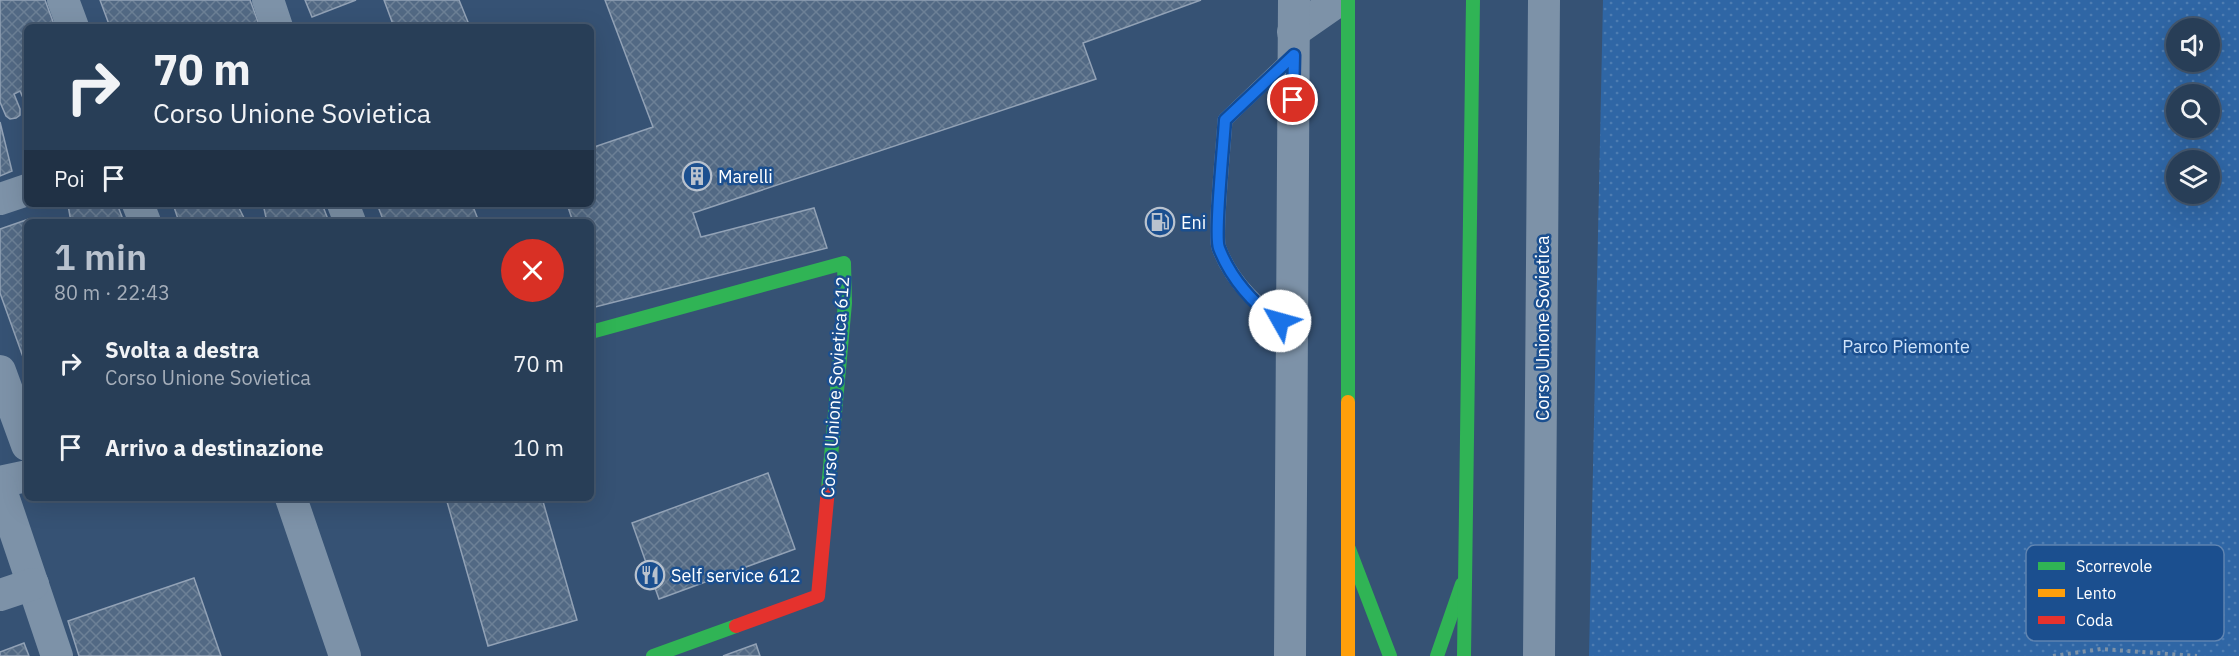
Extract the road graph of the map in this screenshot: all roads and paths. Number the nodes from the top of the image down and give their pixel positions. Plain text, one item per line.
1 (63, 0) edge
2 (268, 0) edge
3 (1294, 0) edge
4 (1339, 0) edge
5 (1348, 0) edge
6 (1473, 0) edge
7 (1544, 0) edge
8 (72, 24) edge
9 (276, 24) edge
10 (1294, 44) junction
11 (24, 191) edge
12 (0, 199) edge
13 (1292, 328) junction
14 (594, 331) edge
15 (0, 371) edge
16 (24, 437) edge
17 (24, 477) edge
18 (0, 485) edge
19 (292, 501) edge
20 (6, 523) edge
21 (1348, 547) junction
22 (1464, 580) junction
23 (33, 584) junction
24 (0, 595) edge
25 (1459, 654) edge
26 (57, 656) edge
27 (345, 656) edge
28 (653, 656) edge
29 (1290, 656) edge
30 (1348, 656) edge
31 (1390, 656) edge
32 (1539, 656) edge
33 (2053, 656) edge
34 (2197, 656) edge

1 - 8 street
2 - 9 street
3 - 10 street
4 - 10 street
5 - 21 main road
6 - 22 main road
7 - 32 street, Corso Unione Sovietica
10 - 13 street
10 - 13 lane
11 - 12 street
13 - 29 street
14 - 28 main road, Corso Unione Sovietica 612
15 - 16 street
17 - 18 street
18 - 20 street
19 - 27 street
20 - 23 street
21 - 30 main road
21 - 31 main road
22 - 25 main road
22 - 25 main road
23 - 24 street
23 - 26 street
33 - 34 path

